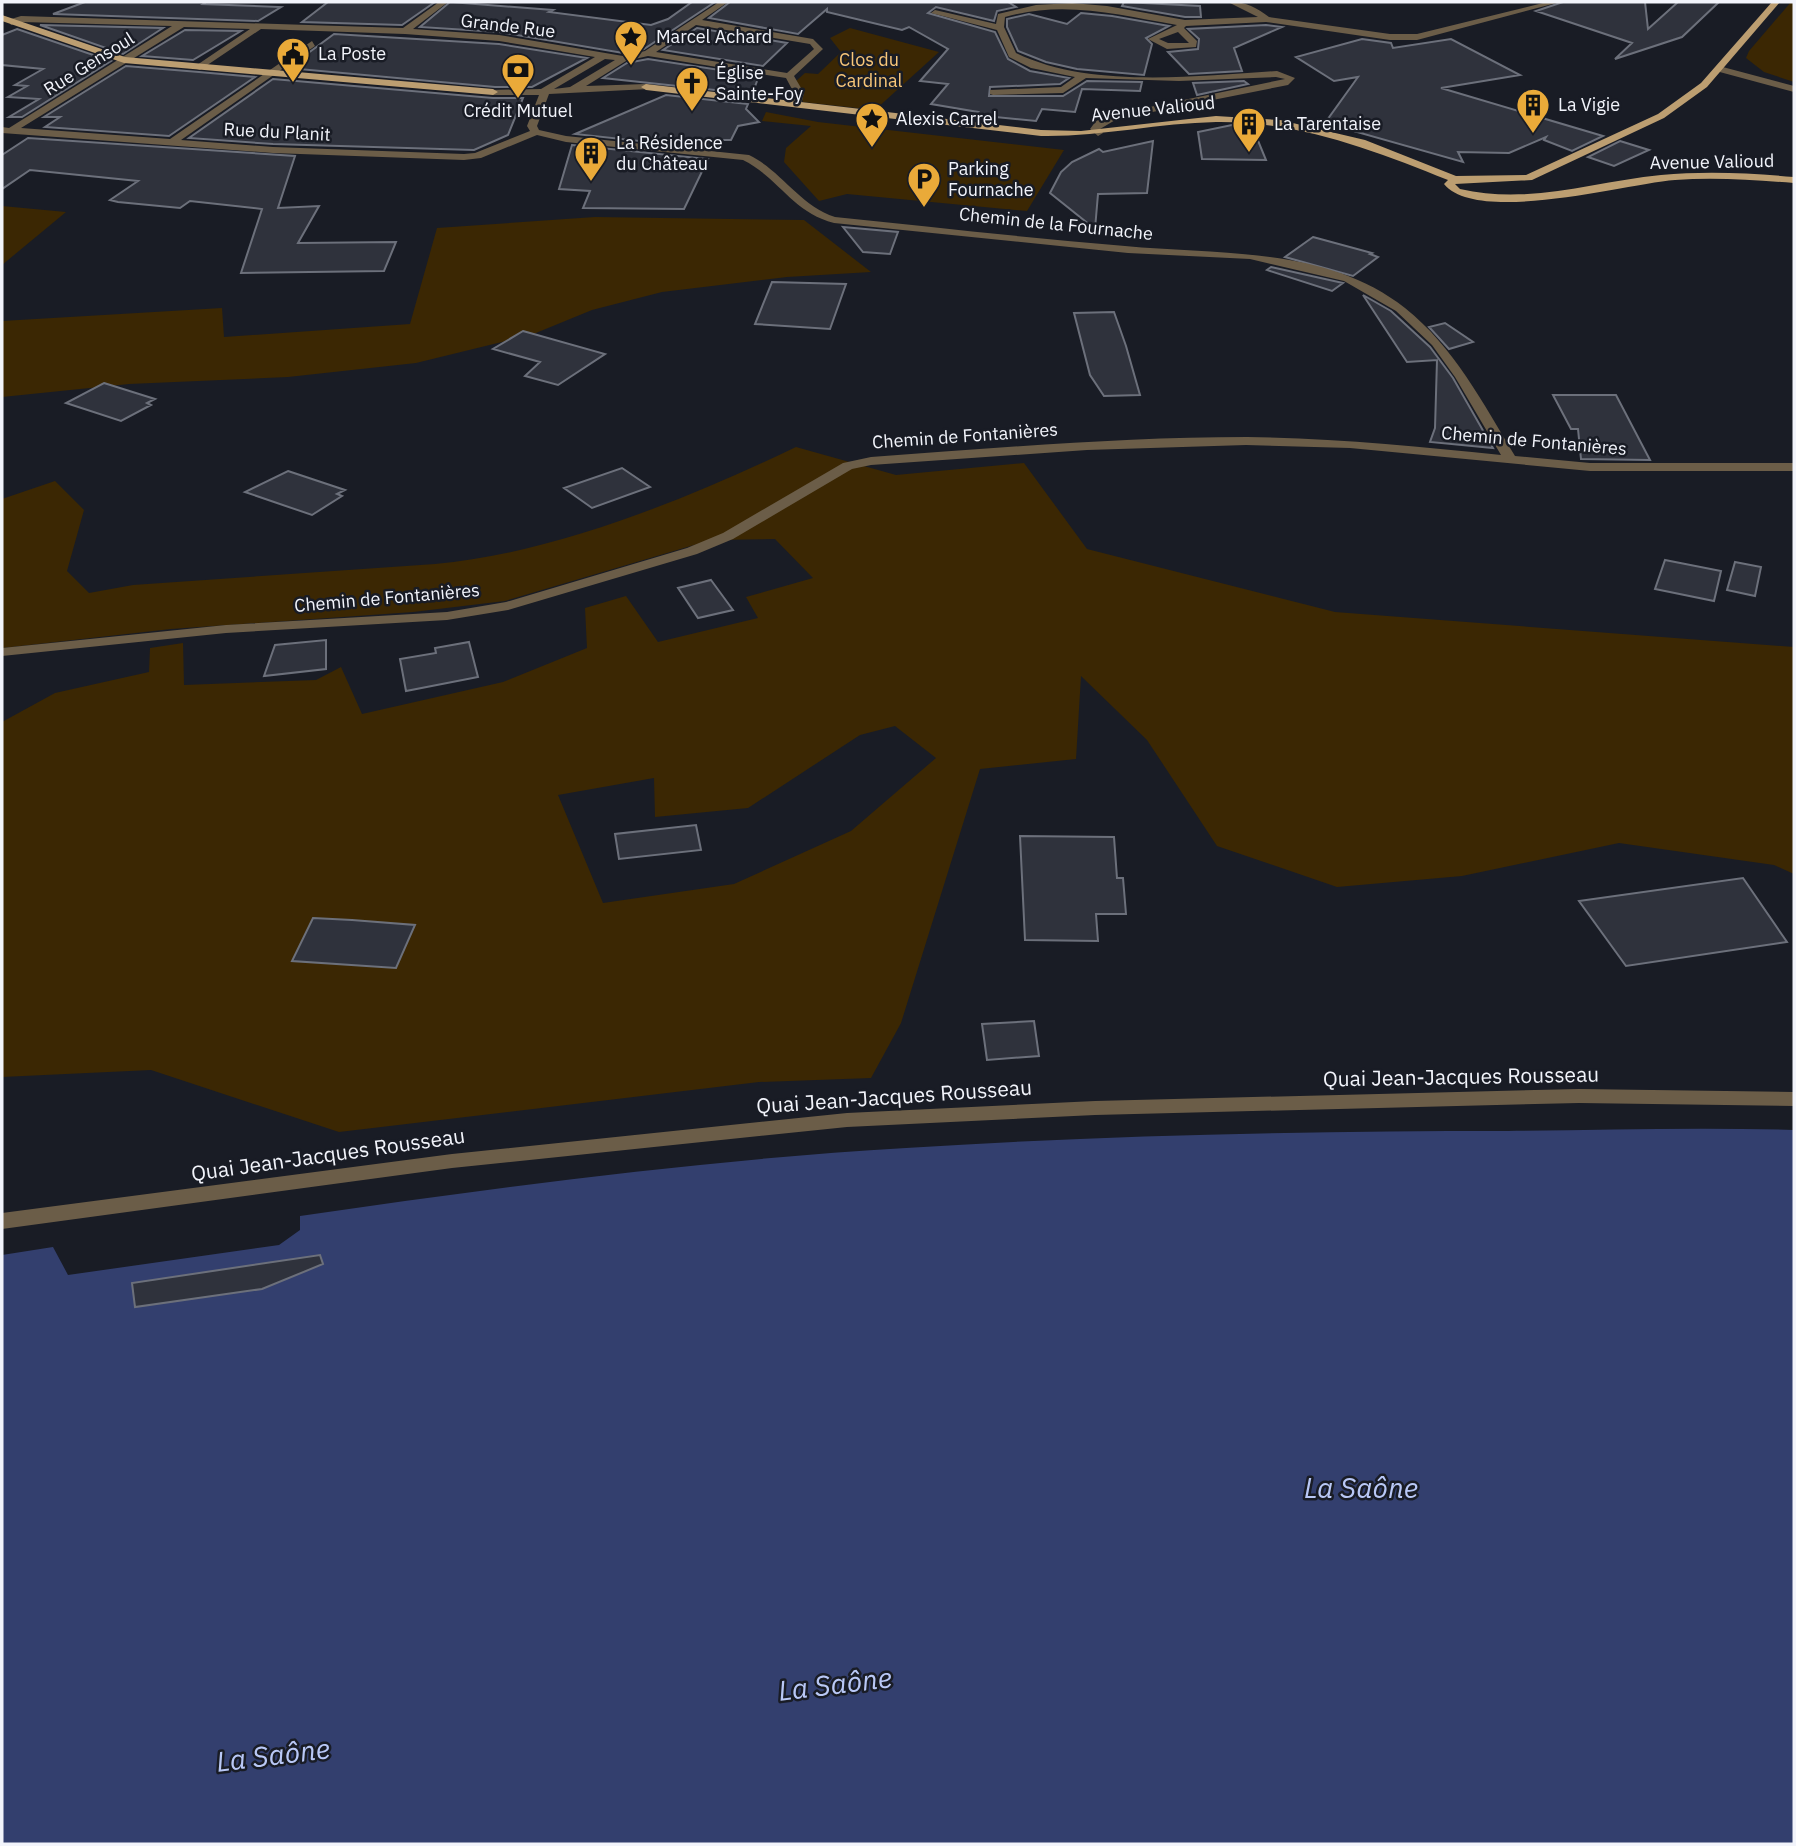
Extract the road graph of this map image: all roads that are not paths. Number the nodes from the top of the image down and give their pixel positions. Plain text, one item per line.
1 (444, 2) edge
2 (724, 2) edge
3 (1232, 2) edge
4 (1556, 2) edge
5 (1776, 2) edge
6 (935, 13) dead end
7 (1266, 19) junction
8 (7, 20) edge
9 (696, 22) junction
10 (182, 24) junction
11 (1000, 27) junction
12 (257, 28) junction
13 (405, 31) junction
14 (312, 44) dead end
15 (646, 53) junction
16 (602, 57) junction
17 (623, 59) junction
18 (124, 60) junction
19 (200, 67) junction
20 (1719, 69) junction
21 (274, 72) junction
22 (1085, 74) junction
23 (789, 76) junction
24 (646, 88) joint
25 (1794, 89) edge
26 (572, 90) junction
27 (493, 92) joint
28 (993, 92) dead end
29 (546, 93) junction
30 (797, 106) junction
31 (7, 130) edge
32 (536, 132) junction
33 (1098, 133) junction
34 (2, 138) edge
35 (171, 143) junction
36 (1455, 179) junction
37 (1794, 180) edge
38 (1510, 459) junction
39 (1794, 467) edge
40 (2, 652) edge
41 (1794, 1099) edge
42 (2, 1221) edge

1 - 13 street
2 - 9 street
3 - 7 street
4 - 7 street
5 - 20 main road
6 - 11 street
7 - 11 street
8 - 10 street, Grande Rue
8 - 18 main road
9 - 15 street
9 - 23 street
10 - 12 street, Grande Rue
10 - 18 street, Rue Gensoul
11 - 22 street
12 - 13 street, Grande Rue
12 - 19 street
13 - 16 street, Grande Rue
14 - 21 street
15 - 17 street
15 - 23 street
16 - 17 street, Grande Rue
16 - 29 street
17 - 26 street
18 - 19 main road
18 - 31 street, Rue Gensoul
19 - 21 main road
20 - 25 street
20 - 36 main road
21 - 27 main road
21 - 35 street
22 - 28 street
22 - 33 street
23 - 30 street
24 - 26 street, Avenue Valioud
24 - 30 main road, Avenue Valioud
26 - 29 street, Avenue Valioud
27 - 29 street, Avenue Valioud
29 - 32 street
30 - 33 main road, Avenue Valioud
31 - 34 street, Rue Gensoul
31 - 35 street, Rue du Planit
32 - 35 street, Rue du Planit
32 - 38 street, Chemin de la Fournache
33 - 36 main road, Avenue Valioud
36 - 37 main road, Avenue Valioud
38 - 39 street, Chemin de Fontanières
38 - 40 street, Chemin de Fontanières
41 - 42 street, Quai Jean-Jacques Rousseau

